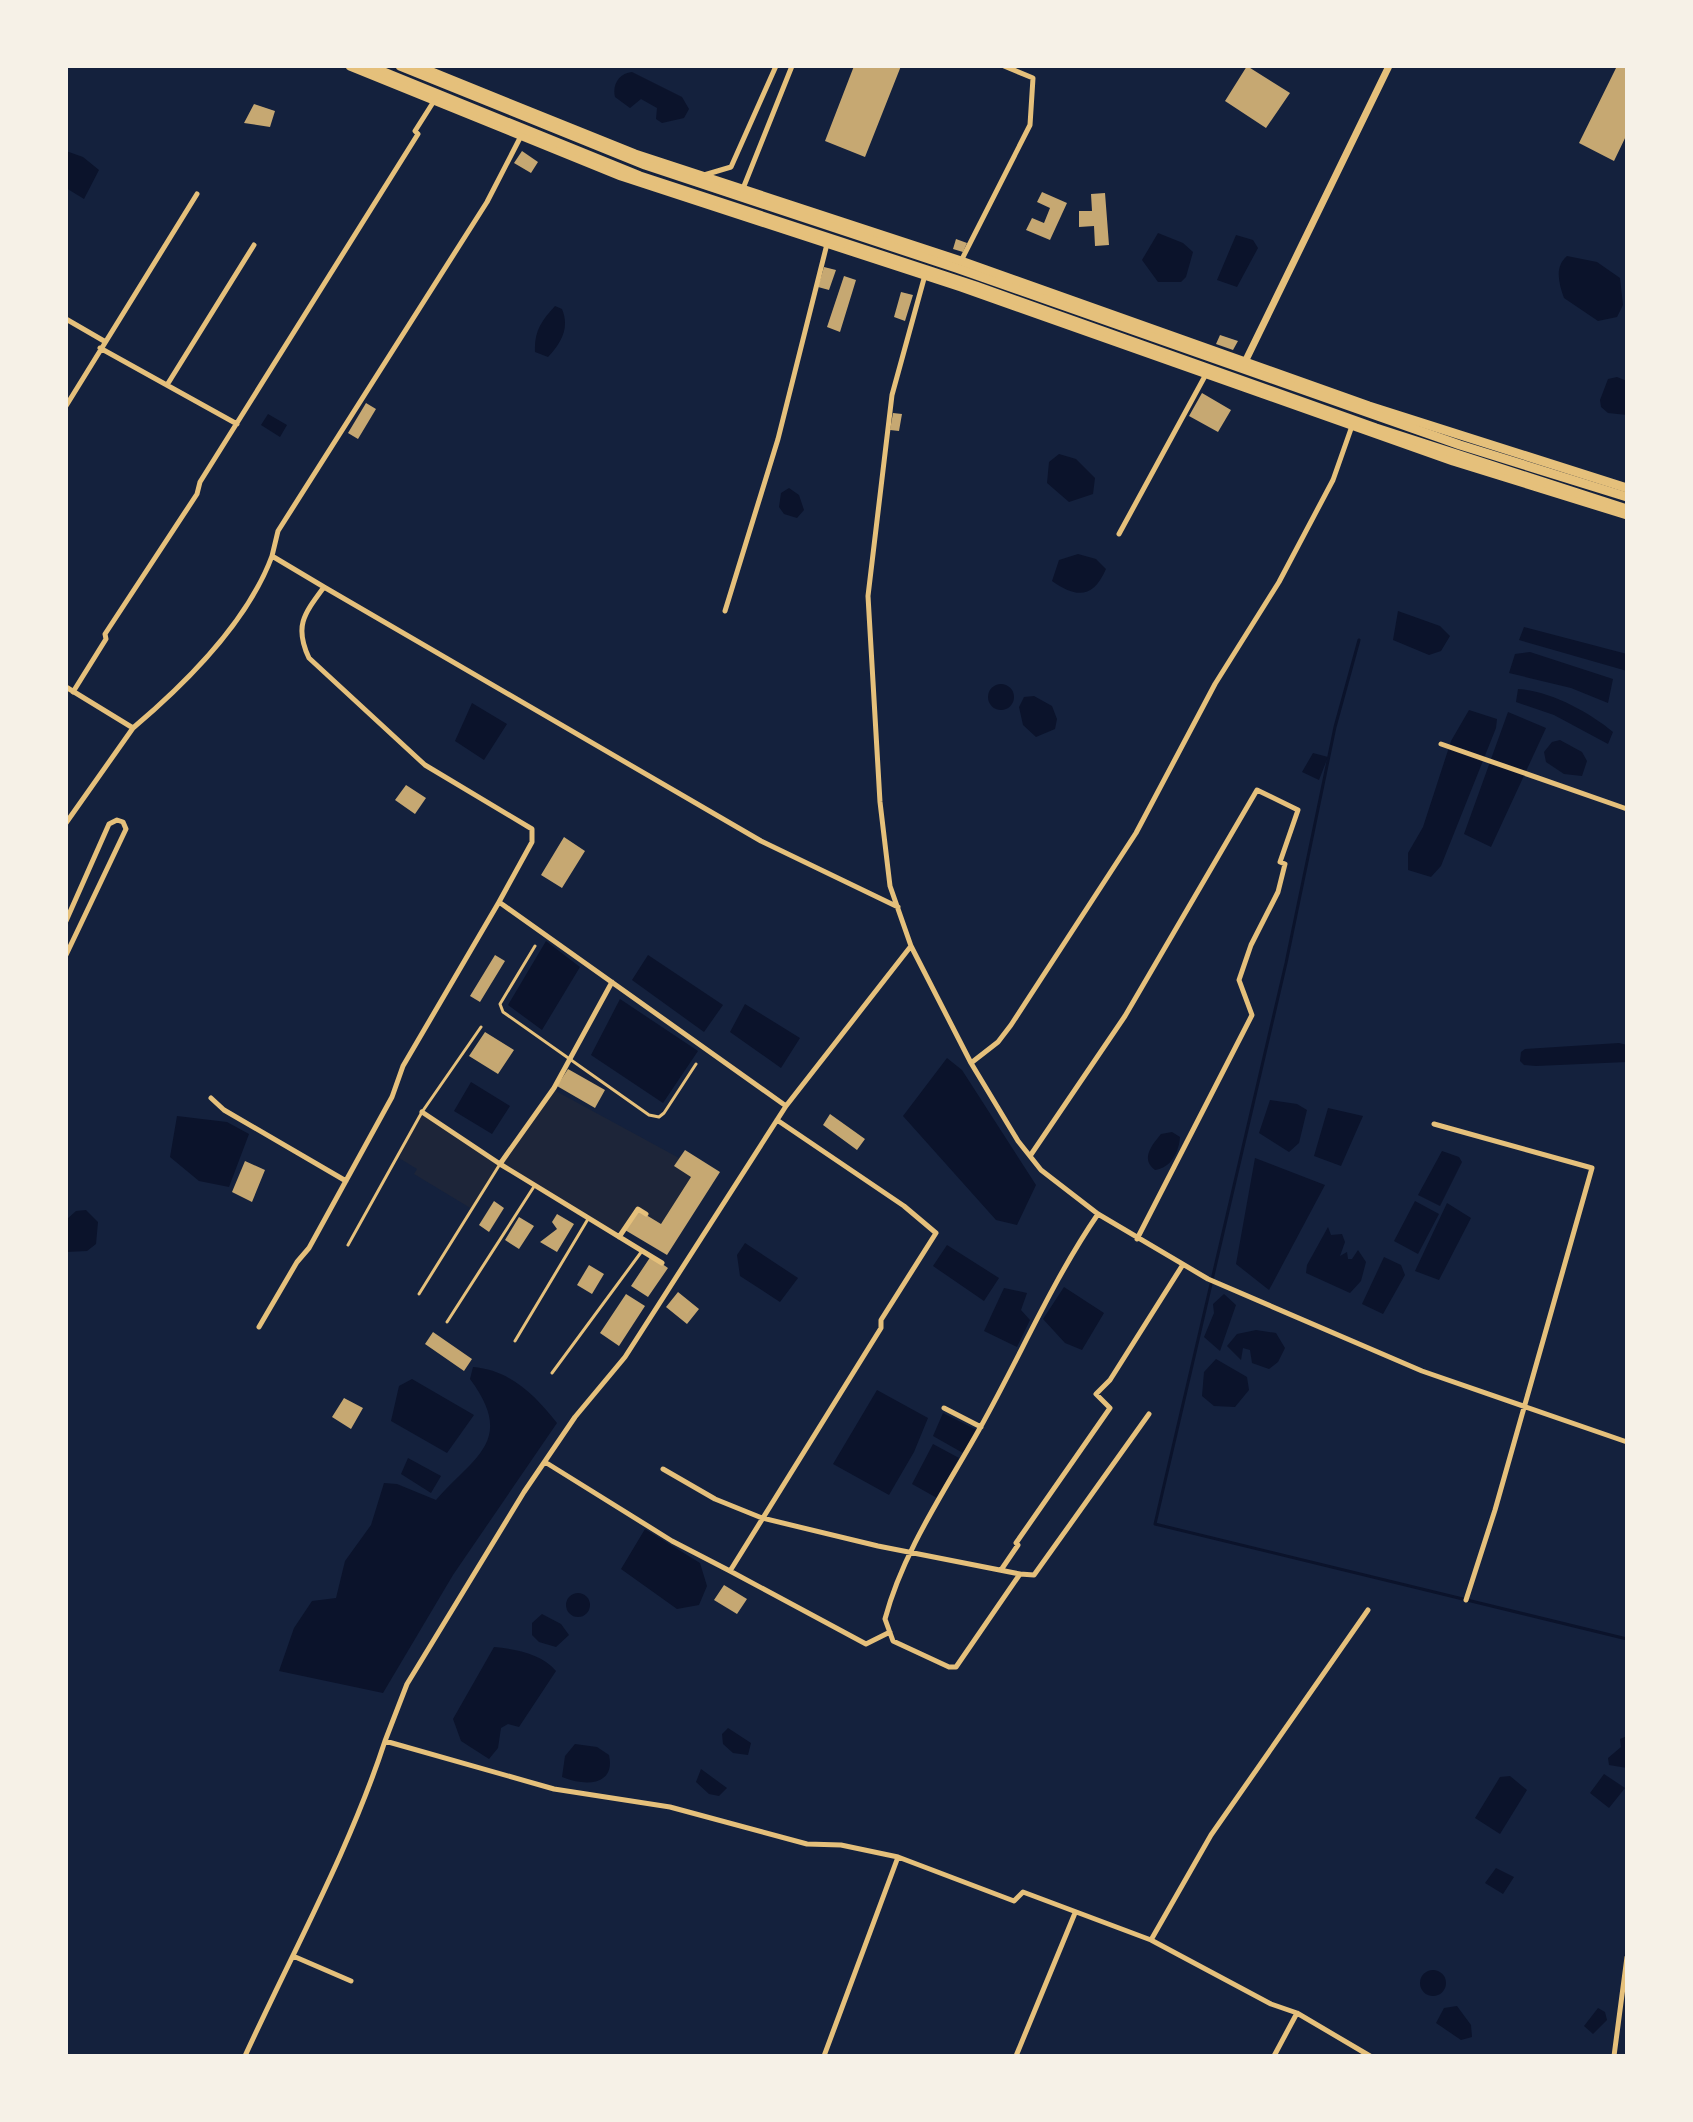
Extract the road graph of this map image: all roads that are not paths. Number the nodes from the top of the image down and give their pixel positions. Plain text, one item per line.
1 (350, 66) edge
2 (369, 66) edge
3 (400, 66) edge
4 (417, 66) edge
5 (776, 66) edge
6 (792, 66) edge
7 (1004, 66) edge
8 (1389, 66) edge
9 (434, 101) junction
10 (521, 135) junction
11 (695, 175) junction
12 (742, 189) junction
13 (197, 194) dead end
14 (734, 213) junction
15 (827, 244) junction
16 (254, 245) dead end
17 (961, 261) junction
18 (925, 275) junction
19 (66, 319) edge
20 (104, 341) junction
21 (100, 348) junction
22 (1244, 363) junction
23 (1205, 376) junction
24 (167, 385) junction
25 (1234, 386) junction
26 (66, 406) edge
27 (237, 424) junction
28 (1352, 426) junction
29 (1627, 488) edge
30 (1627, 497) edge
31 (1627, 509) edge
32 (1627, 515) edge
33 (1119, 534) dead end
34 (272, 556) junction
35 (324, 587) junction
36 (725, 611) dead end
37 (66, 687) edge
38 (73, 692) junction
39 (133, 728) junction
40 (1441, 744) dead end
41 (1627, 809) edge
42 (66, 823) edge
43 (499, 902) junction
44 (898, 907) junction
45 (66, 921) edge
46 (535, 946) dead end
47 (911, 946) junction
48 (66, 955) edge
49 (612, 982) junction
50 (481, 1027) dead end
51 (570, 1059) junction
52 (971, 1063) junction
53 (696, 1064) dead end
54 (211, 1098) dead end
55 (786, 1106) junction
56 (422, 1112) junction
57 (777, 1120) junction
58 (1434, 1124) dead end
59 (1030, 1156) junction
60 (500, 1164) junction
61 (346, 1181) junction
62 (535, 1185) junction
63 (646, 1214) dead end
64 (1098, 1214) junction
65 (588, 1219) junction
66 (619, 1237) junction
67 (1137, 1239) junction
68 (348, 1245) dead end
69 (642, 1251) junction
70 (662, 1263) dead end
71 (1182, 1266) junction
72 (419, 1294) dead end
73 (447, 1322) dead end
74 (259, 1327) dead end
75 (515, 1341) dead end
76 (552, 1373) dead end
77 (1525, 1405) junction
78 (944, 1408) dead end
79 (1149, 1414) dead end
80 (981, 1427) junction
81 (1627, 1442) edge
82 (545, 1461) junction
83 (663, 1469) dead end
84 (762, 1518) junction
85 (912, 1553) junction
86 (1001, 1570) junction
87 (730, 1571) junction
88 (1020, 1574) junction
89 (1466, 1600) dead end
90 (1368, 1610) dead end
91 (890, 1632) junction
92 (385, 1741) junction
93 (898, 1857) junction
94 (1075, 1912) junction
95 (1151, 1940) junction
96 (293, 1956) junction
97 (1627, 1957) edge
98 (351, 1981) dead end
99 (1297, 2013) junction
100 (1355, 2047) junction
101 (245, 2056) edge
102 (824, 2056) edge
103 (1016, 2056) edge
104 (1274, 2056) edge
105 (1350, 2056) edge
106 (1370, 2056) edge
107 (1614, 2056) edge

1 - 9 main road
2 - 31 main road
3 - 30 main road
4 - 11 main road
5 - 11 street
6 - 12 street
7 - 17 street
8 - 22 street
9 - 10 main road
9 - 27 street
10 - 14 main road
10 - 34 street
11 - 12 main road
12 - 14 street
12 - 17 main road
13 - 20 street
14 - 15 main road
15 - 18 main road
15 - 36 street
16 - 24 street
17 - 22 main road
18 - 23 main road
18 - 44 street
19 - 20 street
20 - 21 street
21 - 24 street
21 - 26 street
22 - 25 street
22 - 29 main road
23 - 25 main road
23 - 33 street
24 - 27 street
25 - 28 main road
27 - 38 street
28 - 32 main road
28 - 52 street
34 - 35 street
34 - 39 street
35 - 43 street
35 - 44 street
37 - 38 street
38 - 39 street
39 - 42 street
40 - 41 street
43 - 49 street
43 - 61 street
44 - 47 street
45 - 48 street
46 - 51 lane
47 - 52 street
47 - 55 street
49 - 51 street
49 - 55 street
50 - 56 lane
51 - 53 lane
51 - 60 street
52 - 59 street
54 - 61 street
55 - 57 street
56 - 60 street
56 - 68 lane
57 - 82 street
57 - 84 street
58 - 77 street
59 - 64 street
59 - 67 street
60 - 62 street
60 - 72 lane
61 - 74 street
62 - 65 street
62 - 73 lane
63 - 66 street
64 - 67 street
64 - 80 street
65 - 66 street
65 - 75 lane
66 - 69 street
67 - 71 street
69 - 70 street
69 - 76 lane
71 - 77 street
71 - 86 street
77 - 81 street
77 - 89 street
78 - 80 street
79 - 88 street
80 - 85 street
82 - 87 street
82 - 92 street
83 - 84 street
84 - 85 street
84 - 87 street
85 - 86 street
85 - 91 street
86 - 88 street
87 - 91 street
88 - 91 street
90 - 95 street
92 - 93 street
92 - 96 street
93 - 94 street
93 - 102 street
94 - 95 street
94 - 103 street
95 - 99 street
96 - 98 street
96 - 101 street
97 - 107 street
99 - 100 street
99 - 104 street
100 - 105 street
100 - 106 street

